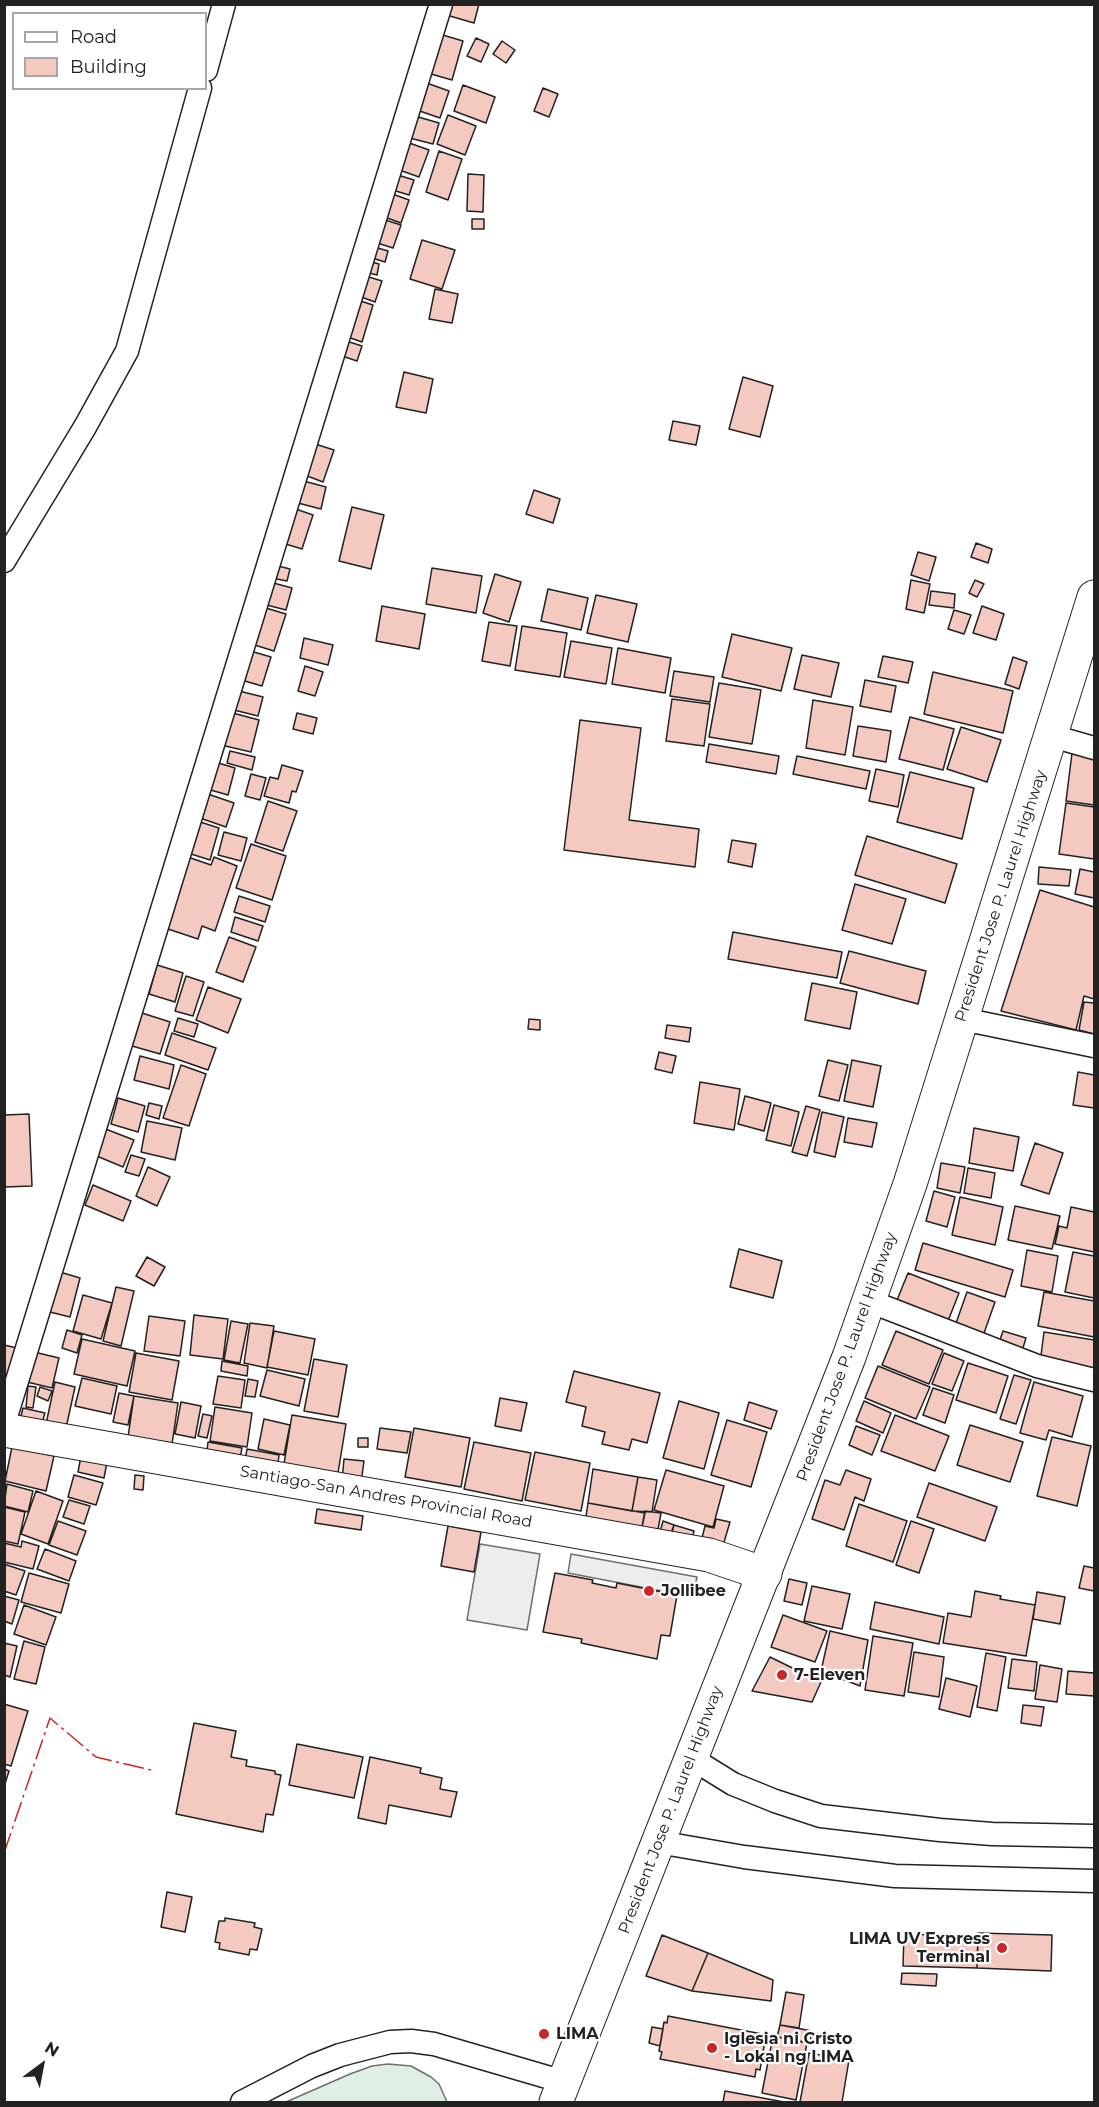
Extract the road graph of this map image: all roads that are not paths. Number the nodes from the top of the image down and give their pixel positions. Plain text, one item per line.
1 (224, 4) edge
2 (441, 4) edge
3 (207, 66) edge
4 (199, 90) edge
5 (4, 561) edge
6 (1095, 597) edge
7 (1052, 736) junction
8 (1095, 748) edge
9 (962, 1019) junction
10 (1095, 1046) edge
11 (869, 1301) junction
12 (1095, 1380) edge
13 (4, 1423) edge
14 (4, 1430) edge
15 (765, 1574) junction
16 (691, 1758) junction
17 (1095, 1836) edge
18 (658, 1842) junction
19 (1095, 1881) edge
20 (560, 2092) edge
21 (242, 2103) edge

1 - 3 street
2 - 13 street
4 - 5 street
6 - 7 main road, President Jose P. Laurel Highway
7 - 8 street
7 - 9 main road, President Jose P. Laurel Highway
9 - 10 street
9 - 11 main road, President Jose P. Laurel Highway
11 - 12 street
11 - 15 main road, President Jose P. Laurel Highway
14 - 15 main road, Santiago-San Andres Provincial Road
15 - 16 main road, President Jose P. Laurel Highway
16 - 17 street
16 - 18 main road, President Jose P. Laurel Highway
18 - 19 street
18 - 20 main road, President Jose P. Laurel Highway
20 - 21 street

